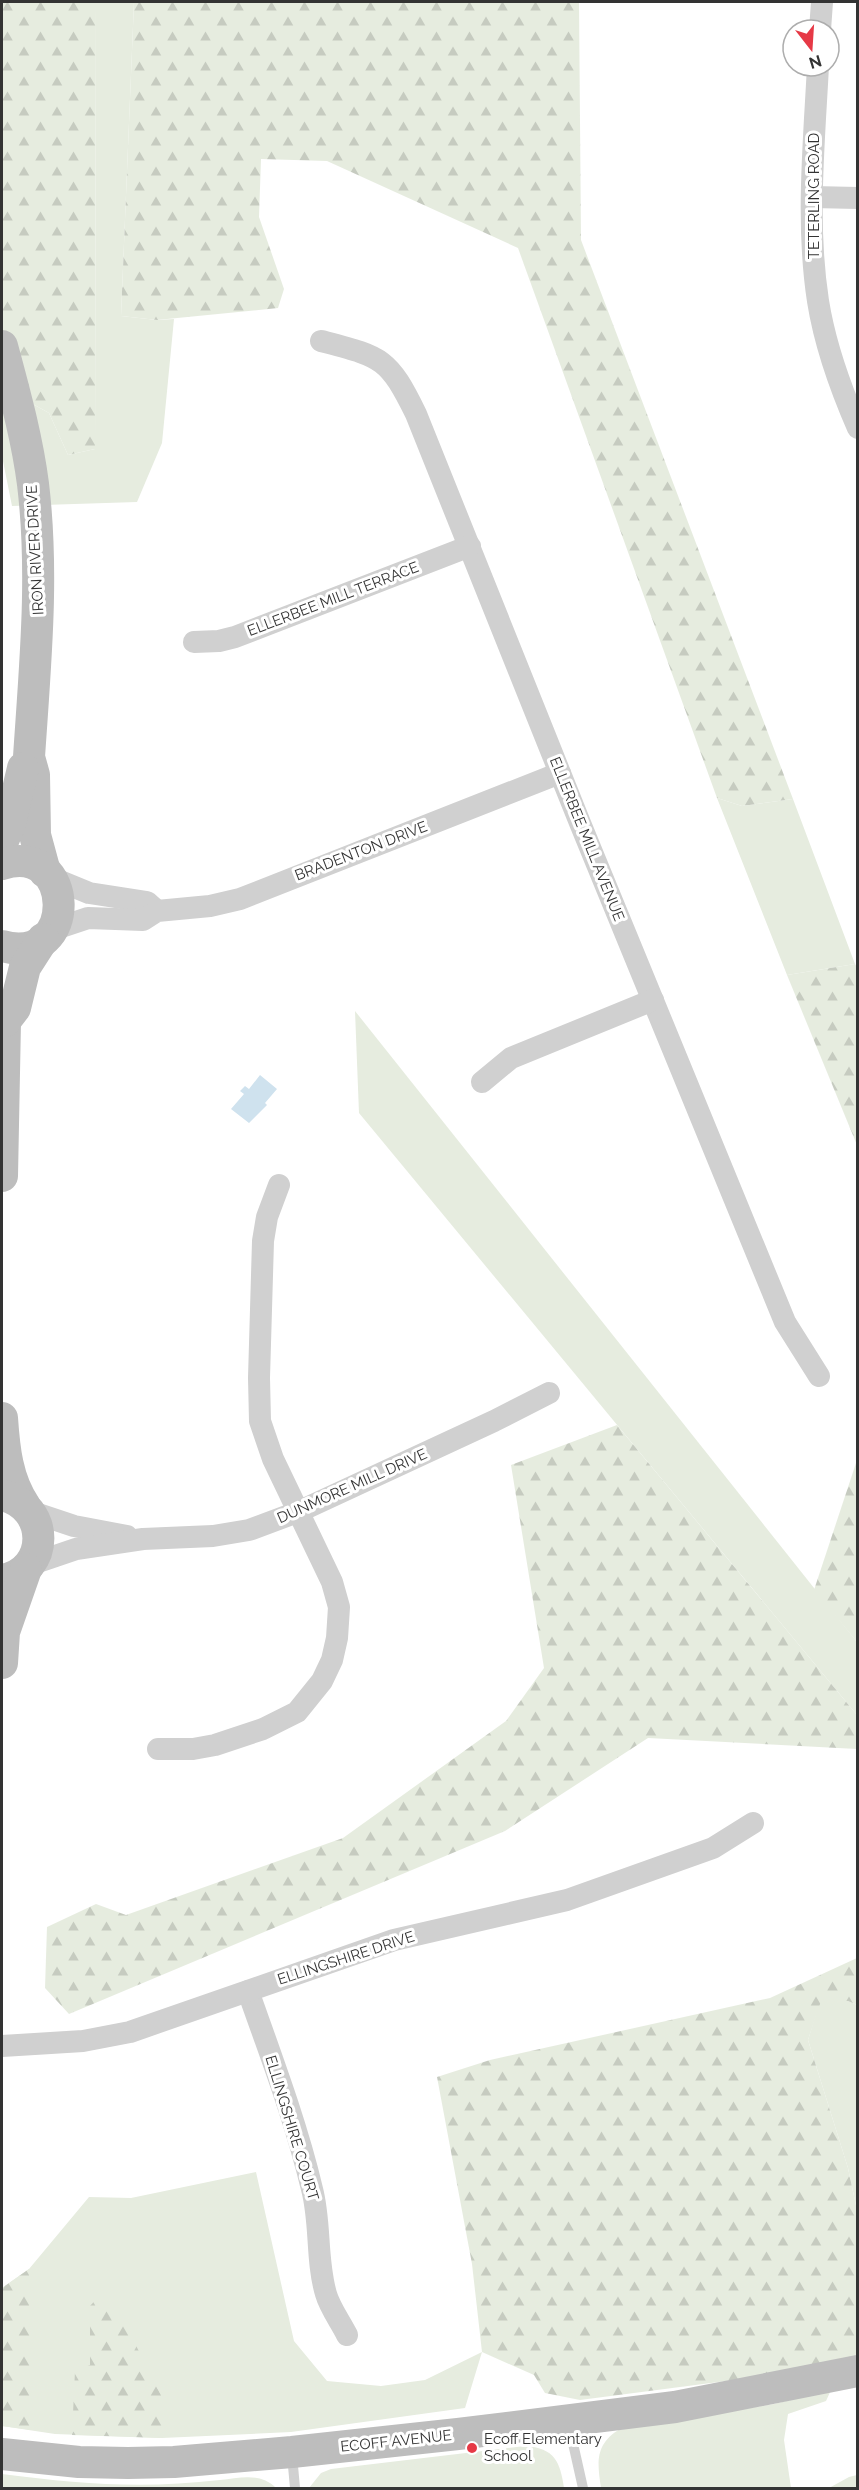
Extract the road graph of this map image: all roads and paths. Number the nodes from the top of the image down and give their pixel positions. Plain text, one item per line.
1 (822, 2) edge
2 (821, 18) edge
3 (818, 78) edge
4 (813, 197) junction
5 (858, 198) edge
6 (321, 341) dead end
7 (2, 346) edge
8 (858, 428) edge
9 (470, 546) junction
10 (194, 642) dead end
11 (29, 757) junction
12 (560, 773) junction
13 (2, 843) edge
14 (2, 864) edge
15 (47, 874) junction
16 (157, 911) junction
17 (48, 934) junction
18 (2, 946) edge
19 (653, 1000) junction
20 (3, 1018) edge
21 (482, 1082) dead end
22 (2, 1176) edge
23 (279, 1185) dead end
24 (819, 1376) dead end
25 (549, 1393) dead end
26 (2, 1418) edge
27 (18, 1504) edge
28 (300, 1511) junction
29 (143, 1539) junction
30 (19, 1571) edge
31 (2, 1663) edge
32 (158, 1749) dead end
33 (753, 1823) dead end
34 (248, 1992) junction
35 (2, 2046) edge
36 (347, 2335) dead end
37 (858, 2371) edge
38 (564, 2421) junction
39 (292, 2452) junction
40 (2, 2454) edge
41 (295, 2488) edge
42 (583, 2488) edge

1 - 2 street
3 - 4 street, TETERLING ROAD
4 - 5 street
4 - 8 street, TETERLING ROAD
6 - 9 street, ELLERBEE MILL AVENUE
7 - 11 street, IRON RIVER DRIVE
9 - 10 street, ELLERBEE MILL TERRACE
9 - 12 street, ELLERBEE MILL AVENUE
11 - 13 street, IRON RIVER DRIVE
11 - 15 street, IRON RIVER DRIVE
12 - 16 street, BRADENTON DRIVE
12 - 19 street, ELLERBEE MILL AVENUE
14 - 15 street
15 - 16 street, BRADENTON DRIVE
15 - 17 street, IRON RIVER DRIVE
16 - 17 street, BRADENTON DRIVE
17 - 18 street
17 - 20 street
19 - 21 street
19 - 24 street, ELLERBEE MILL AVENUE
20 - 22 street
23 - 28 street
25 - 28 street, DUNMORE MILL DRIVE
26 - 27 street
27 - 29 street, DUNMORE MILL DRIVE
27 - 30 street
28 - 29 street, DUNMORE MILL DRIVE
28 - 32 street
29 - 30 street, DUNMORE MILL DRIVE
30 - 31 street
33 - 34 street, ELLINGSHIRE DRIVE
34 - 35 street, ELLINGSHIRE DRIVE
34 - 36 street, ELLINGSHIRE COURT
37 - 38 street, ECOFF AVENUE
38 - 39 street, ECOFF AVENUE
38 - 42 lane
39 - 40 street, ECOFF AVENUE
39 - 41 lane

